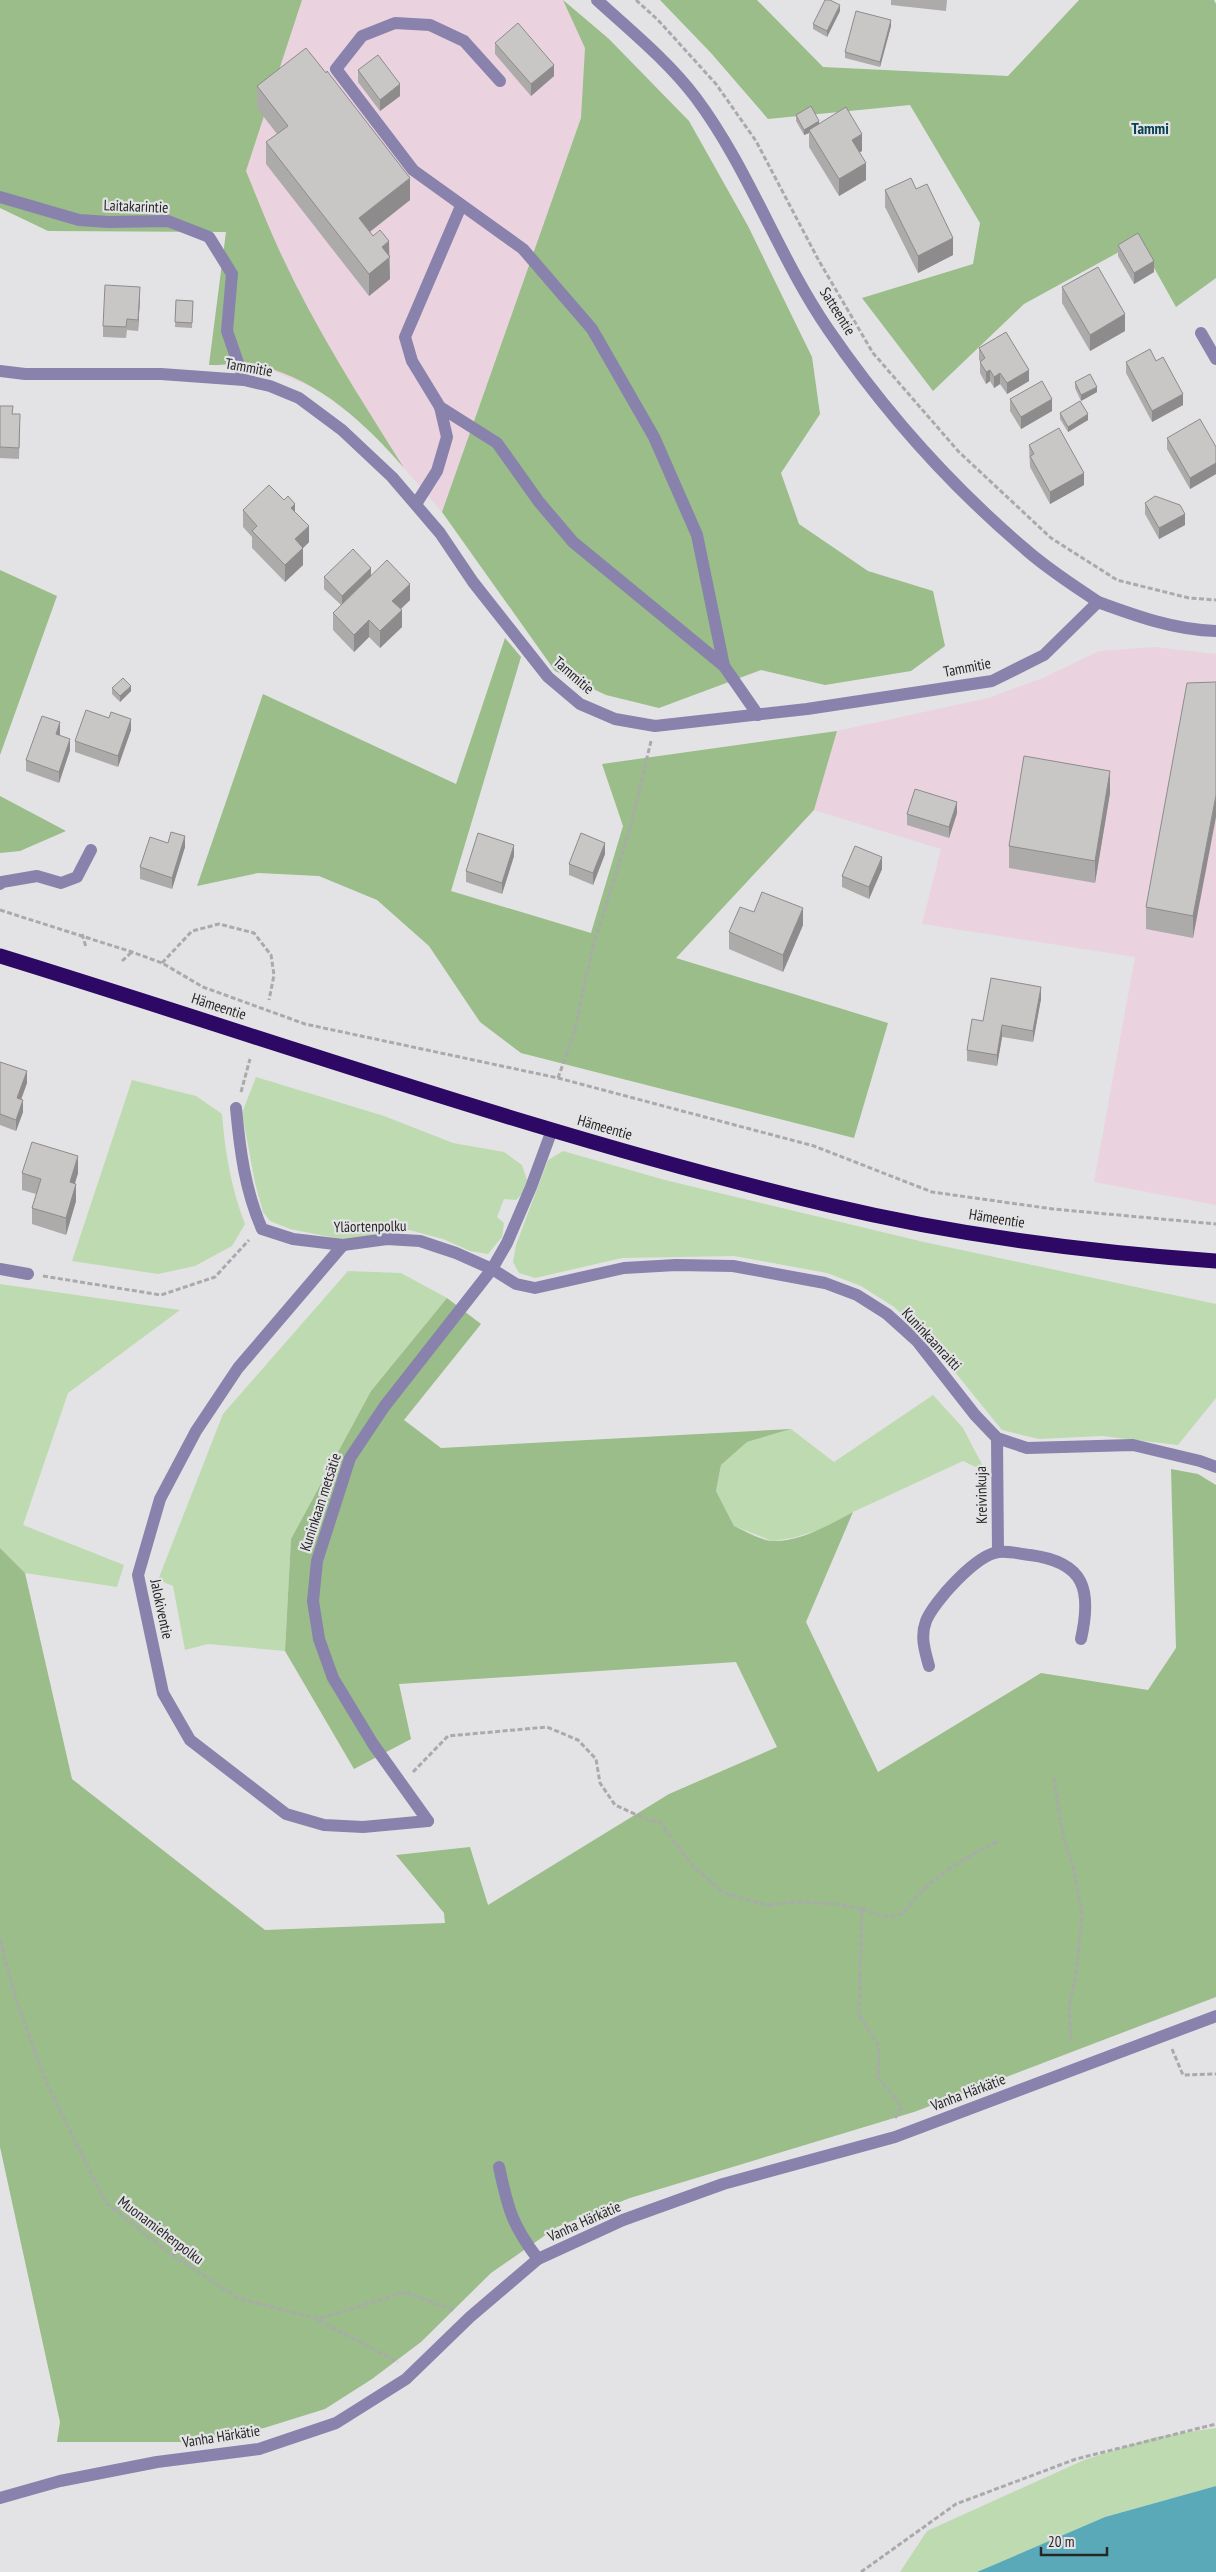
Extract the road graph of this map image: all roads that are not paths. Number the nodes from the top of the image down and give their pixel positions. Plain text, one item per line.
1 (597, 0) edge
2 (500, 80) dead end
3 (0, 197) edge
4 (461, 206) junction
5 (1201, 333) dead end
6 (1216, 359) edge
7 (0, 371) edge
8 (244, 380) junction
9 (440, 407) junction
10 (416, 504) junction
11 (1098, 602) junction
12 (1216, 631) edge
13 (724, 666) junction
14 (758, 714) junction
15 (92, 850) dead end
16 (0, 884) edge
17 (0, 956) edge
18 (236, 1108) road end
19 (552, 1130) junction
20 (343, 1245) junction
21 (1216, 1261) edge
22 (0, 1269) edge
23 (492, 1269) junction
24 (28, 1274) road end
25 (997, 1438) junction
26 (1216, 1467) edge
27 (998, 1552) junction
28 (1081, 1639) dead end
29 (929, 1666) dead end
30 (428, 1821) joint
31 (1216, 2016) edge
32 (499, 2167) dead end
33 (538, 2259) junction
34 (0, 2498) edge

1 - 11 street, Satteentie
2 - 4 street
3 - 8 street, Laitakarintie
4 - 9 street
4 - 13 street
5 - 6 street
7 - 8 street, Tammitie
8 - 10 street, Tammitie
9 - 10 street
9 - 13 street
10 - 14 street, Tammitie
11 - 12 street
11 - 14 street, Tammitie
13 - 14 street
15 - 16 street
17 - 19 highway, Hämeentie
18 - 20 street, Yläortenpolku
19 - 21 highway, Hämeentie
19 - 23 street, Kuninkaan metsätie
20 - 23 street, Yläortenpolku
20 - 30 street, Jalokiventie
22 - 24 street
23 - 25 street, Kuninkaanraitti
23 - 30 street, Kuninkaan metsätie
25 - 26 street, Kuninkaanraitti
25 - 27 street, Kreivinkuja
27 - 28 street
27 - 29 street
31 - 33 street, Vanha Härkätie
32 - 33 street
33 - 34 street, Vanha Härkätie

